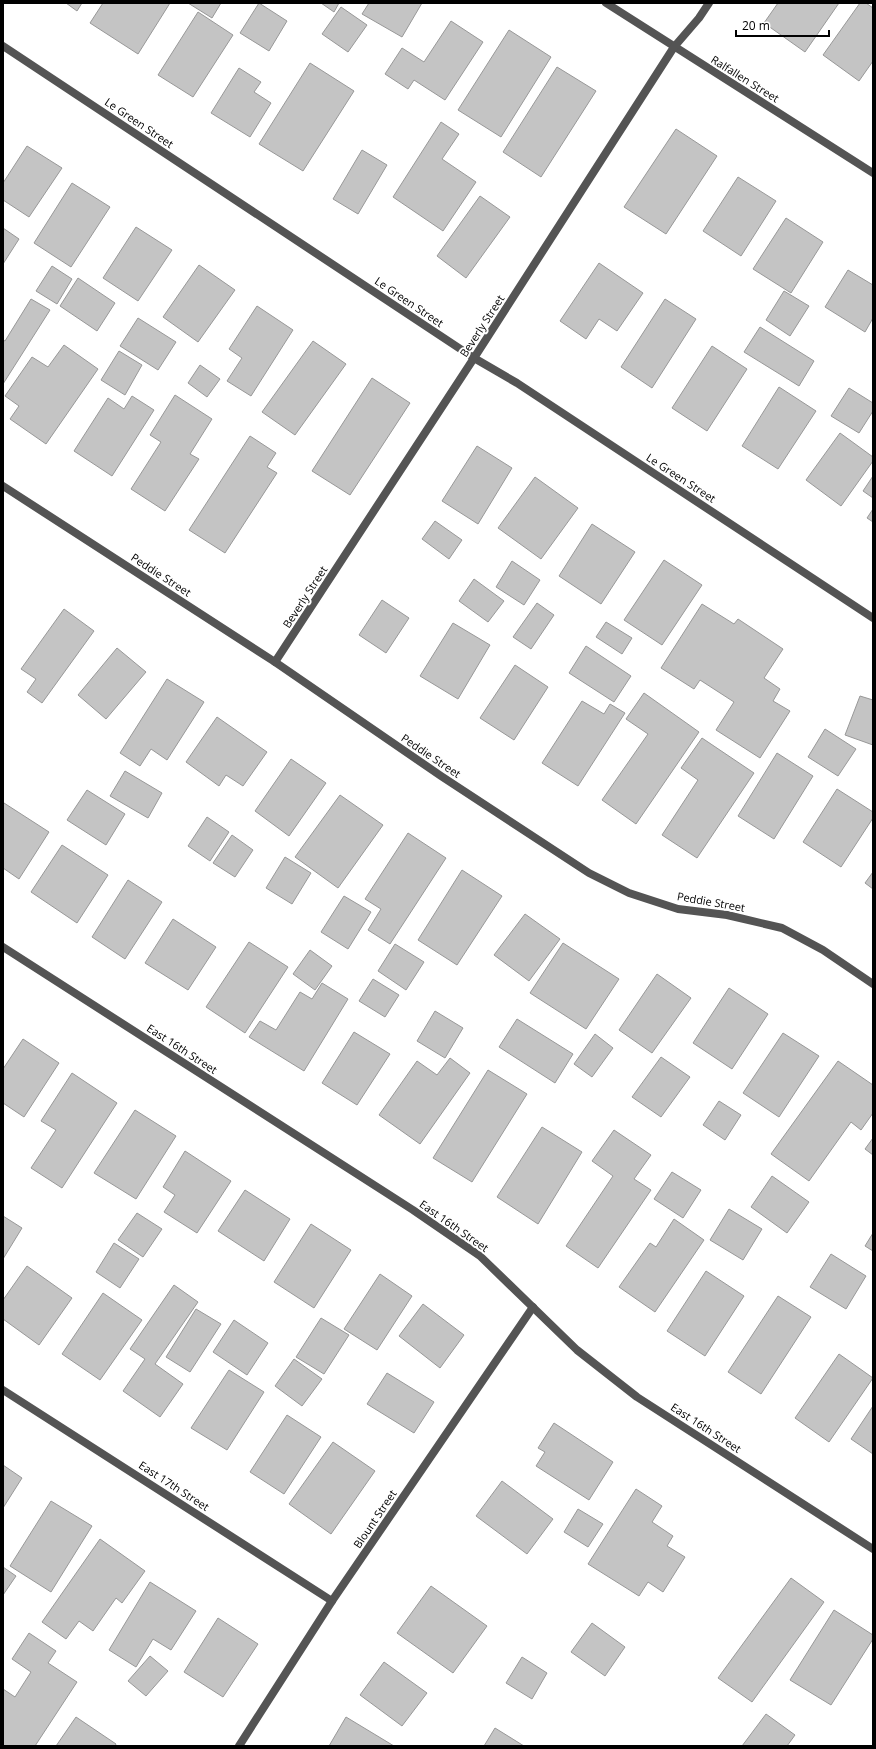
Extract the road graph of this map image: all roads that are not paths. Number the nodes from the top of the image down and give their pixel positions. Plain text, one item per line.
1 (606, 3) edge
2 (709, 3) edge
3 (3, 46) edge
4 (674, 47) junction
5 (873, 174) edge
6 (474, 358) junction
7 (3, 486) edge
8 (873, 618) edge
9 (275, 662) junction
10 (3, 947) edge
11 (873, 984) edge
12 (532, 1307) junction
13 (3, 1390) edge
14 (873, 1549) edge
15 (332, 1601) junction
16 (239, 1746) edge

1 - 4 street, Ralfallen Street
2 - 4 street, Beverly Street
3 - 6 street, Le Green Street
4 - 5 street, Ralfallen Street
4 - 6 street, Beverly Street
6 - 8 street, Le Green Street
6 - 9 street, Beverly Street
7 - 9 street, Peddie Street
9 - 11 street, Peddie Street
10 - 12 street, East 16th Street
12 - 14 street, East 16th Street
12 - 15 street, Blount Street
13 - 15 street, East 17th Street
15 - 16 street, Blount Street

